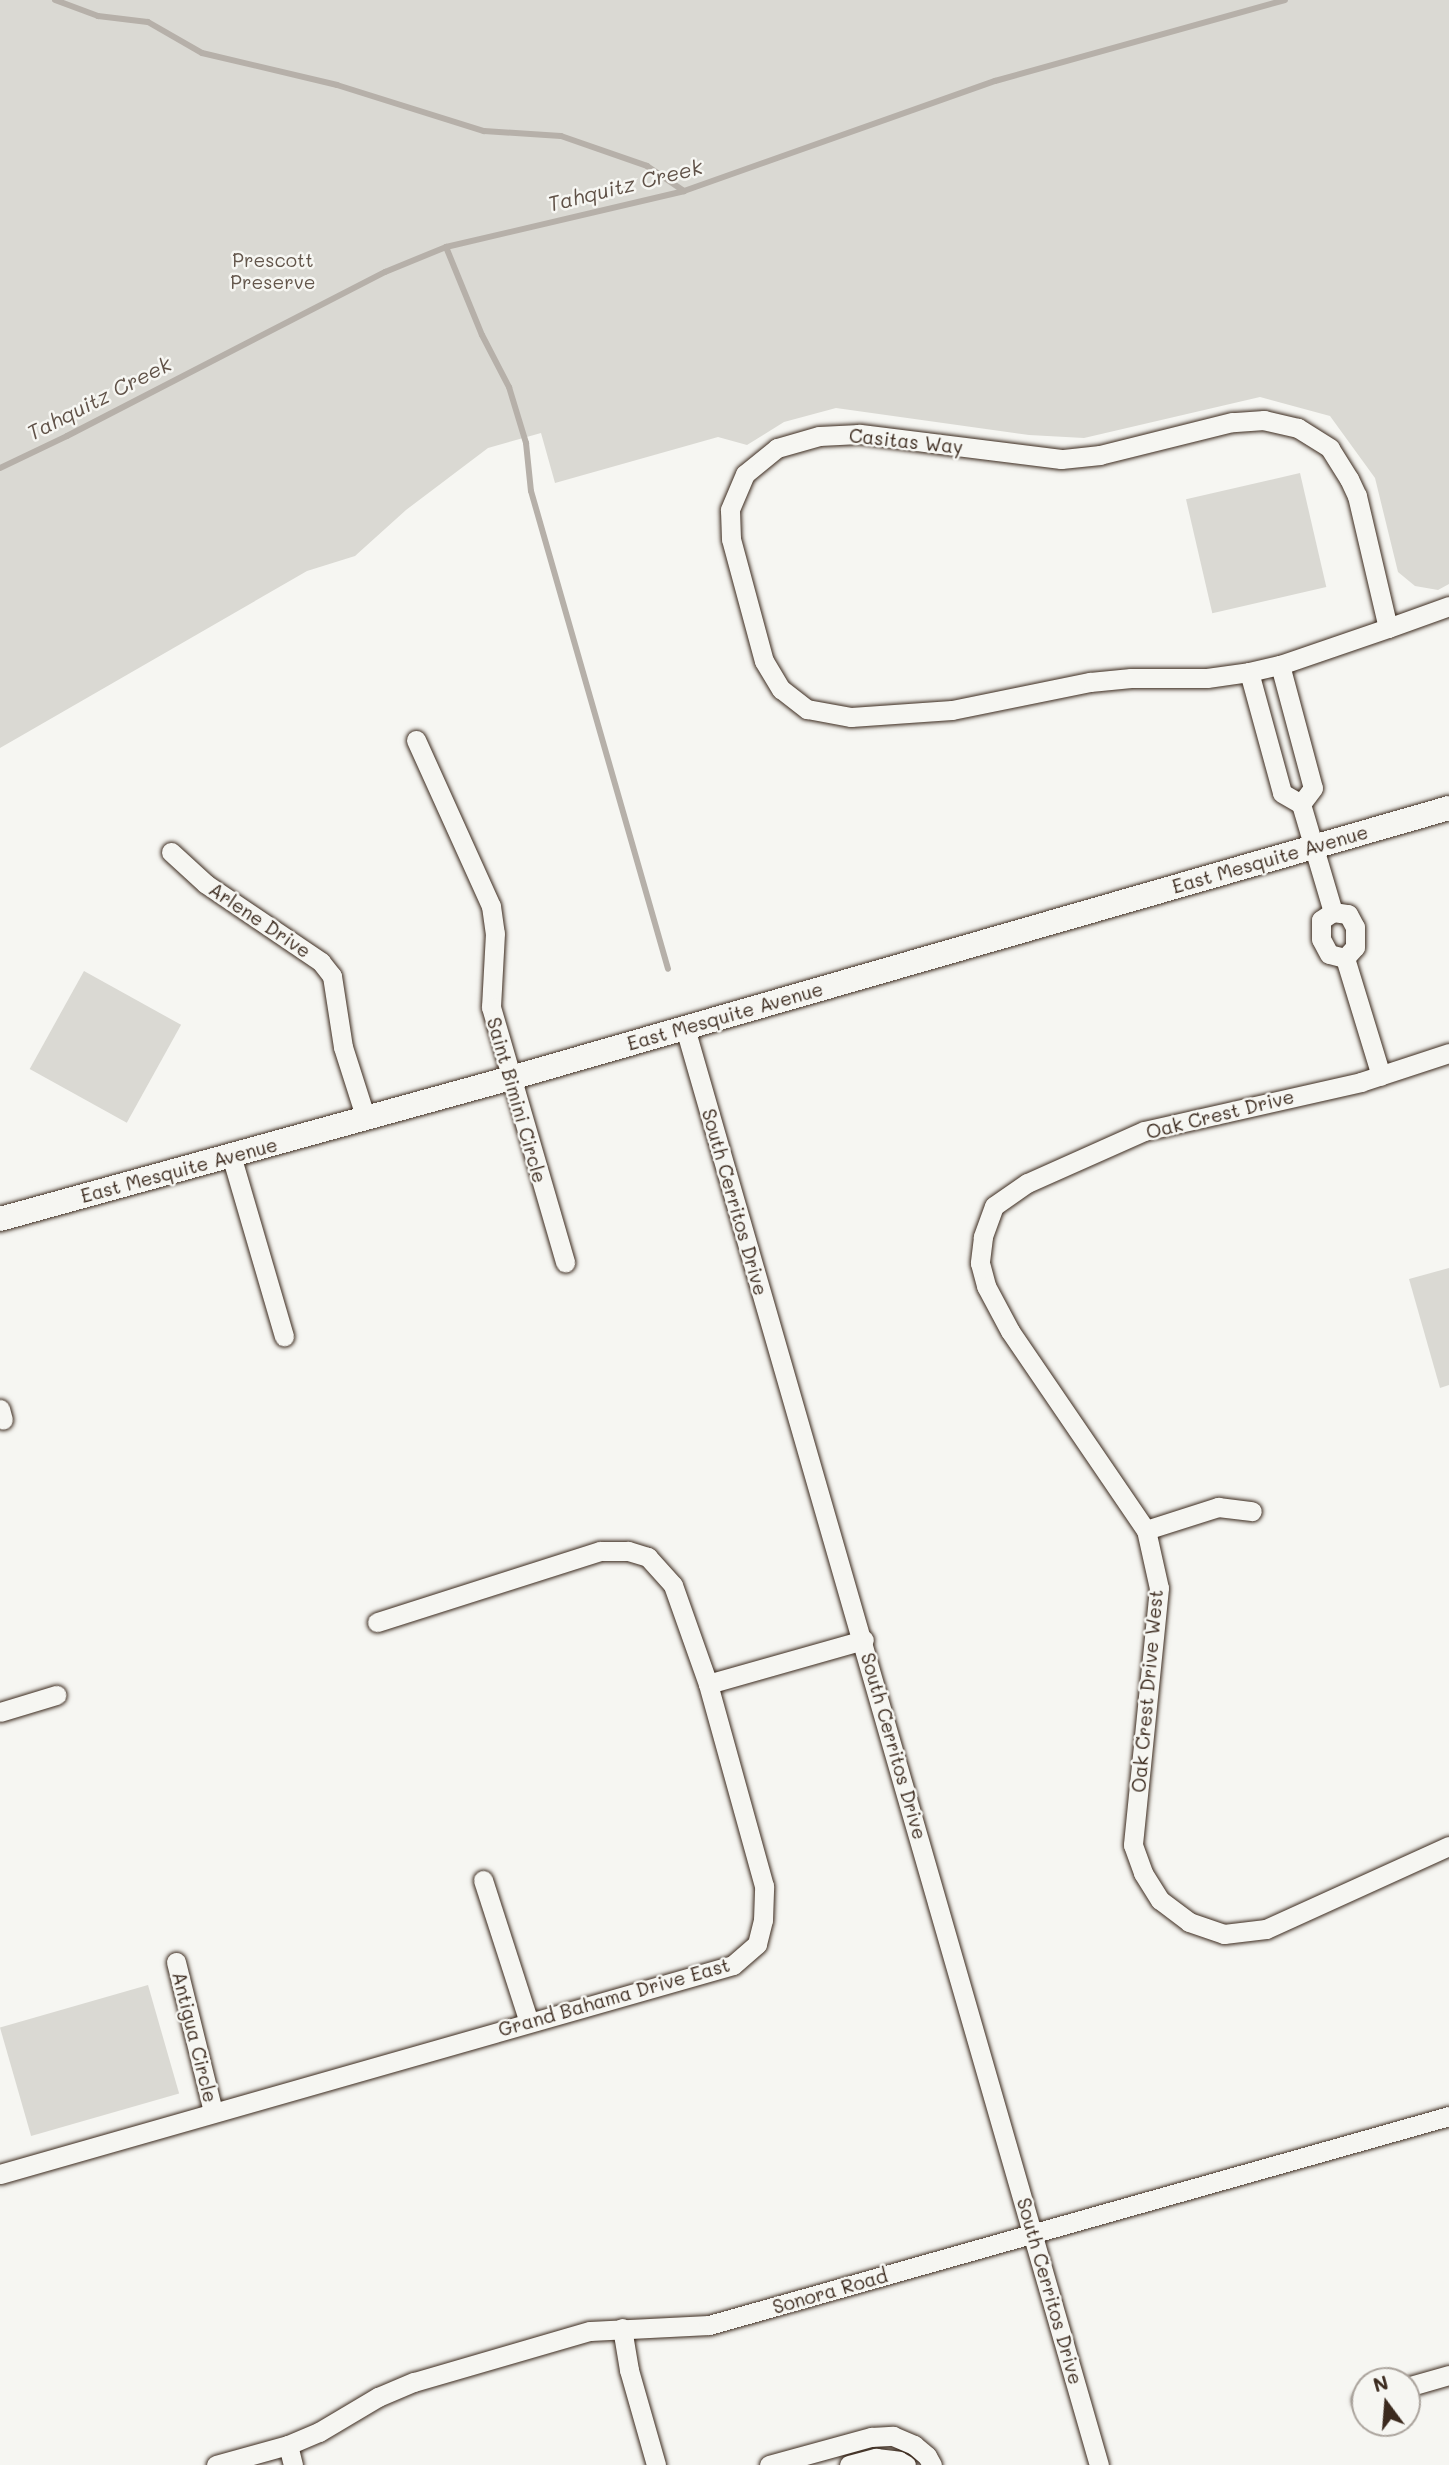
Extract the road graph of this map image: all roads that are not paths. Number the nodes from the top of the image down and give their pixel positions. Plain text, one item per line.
1 (1449, 606) edge
2 (1388, 628) junction
3 (1280, 665) junction
4 (1249, 672) junction
5 (416, 740) dead end
6 (1301, 804) junction
7 (1449, 808) edge
8 (1314, 845) junction
9 (170, 852) dead end
10 (1333, 912) junction
11 (1345, 958) junction
12 (685, 1028) junction
13 (1449, 1053) edge
14 (1381, 1076) junction
15 (511, 1078) junction
16 (366, 1119) junction
17 (231, 1155) junction
18 (0, 1219) edge
19 (983, 1237) joint
20 (565, 1262) dead end
21 (285, 1336) dead end
22 (1252, 1511) dead end
23 (1146, 1530) junction
24 (377, 1622) dead end
25 (864, 1640) junction
26 (708, 1684) junction
27 (55, 1695) dead end
28 (0, 1712) edge
29 (1449, 1846) edge
30 (483, 1881) dead end
31 (176, 1962) dead end
32 (528, 2022) junction
33 (213, 2111) junction
34 (1449, 2116) edge
35 (0, 2174) edge
36 (1034, 2233) junction
37 (622, 2328) junction
38 (1449, 2375) edge
39 (1421, 2384) edge
40 (288, 2445) junction
41 (216, 2465) edge
42 (293, 2465) edge
43 (656, 2465) edge
44 (769, 2465) edge
45 (849, 2465) edge
46 (906, 2465) edge
47 (932, 2465) edge
48 (1100, 2465) edge

1 - 2 street, Casitas Way
2 - 3 street, Casitas Way
2 - 4 street, Casitas Way
3 - 4 street, Casitas Way
3 - 6 street
4 - 6 street
5 - 15 street, Saint Bimini Circle
6 - 8 street
7 - 8 street, East Mesquite Avenue
8 - 10 street
8 - 12 street, East Mesquite Avenue
9 - 16 street, Arlene Drive
10 - 11 street
10 - 11 street
11 - 14 street
12 - 15 street, East Mesquite Avenue
12 - 25 street, South Cerritos Drive
13 - 14 street, Oak Crest Drive
14 - 19 street, Oak Crest Drive
15 - 16 street, East Mesquite Avenue
15 - 20 street, Saint Bimini Circle
16 - 17 street, East Mesquite Avenue
17 - 18 street, East Mesquite Avenue
17 - 21 street
19 - 23 street, Oak Crest Drive West
22 - 23 street
23 - 29 street, Oak Crest Drive West
24 - 26 street, Grand Bahama Drive East
25 - 26 street
25 - 36 street, South Cerritos Drive
26 - 32 street, Grand Bahama Drive East
27 - 28 street
30 - 32 street
31 - 33 street, Antigua Circle
32 - 33 street, Grand Bahama Drive East
33 - 35 street, Grand Bahama Drive East
34 - 36 street, Sonora Road
36 - 37 street, Sonora Road
36 - 48 street, South Cerritos Drive
37 - 40 street, Sonora Road
37 - 43 street
38 - 39 street
40 - 41 street, Sonora Road
40 - 42 street
44 - 47 street
45 - 46 street

